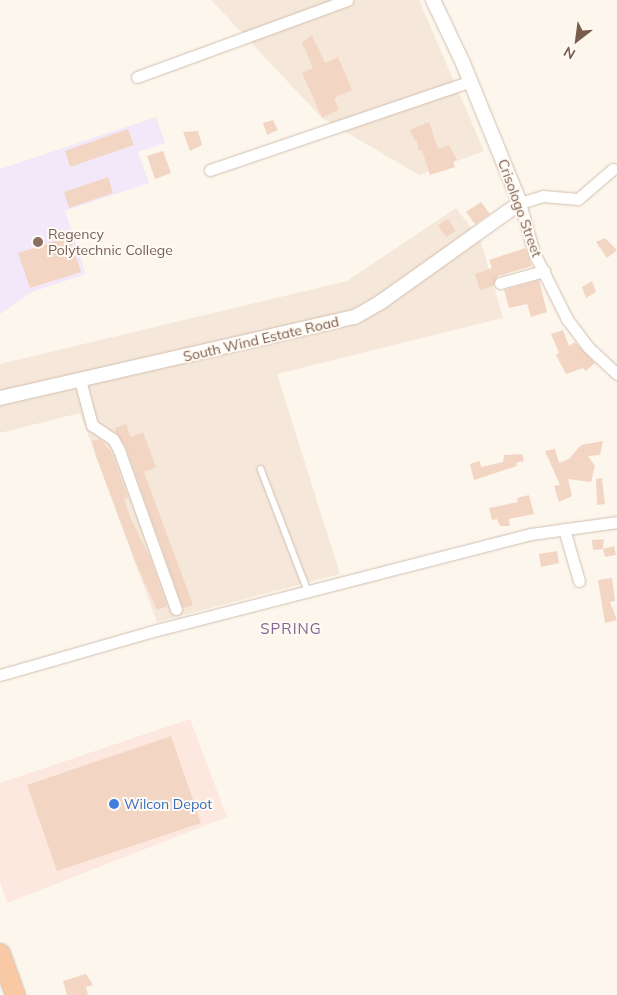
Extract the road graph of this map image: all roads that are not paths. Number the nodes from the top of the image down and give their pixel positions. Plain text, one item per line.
1 (348, 0) edge
2 (433, 0) edge
3 (137, 77) dead end
4 (471, 82) junction
5 (613, 169) dead end
6 (210, 170) dead end
7 (520, 203) junction
8 (544, 271) junction
9 (500, 283) dead end
10 (617, 374) edge
11 (80, 380) junction
12 (0, 398) edge
13 (261, 468) dead end
14 (617, 522) edge
15 (564, 529) junction
16 (579, 581) dead end
17 (308, 591) junction
18 (176, 609) dead end
19 (0, 675) edge
20 (1, 962) edge
21 (15, 995) edge

1 - 3 street
2 - 4 street, Crisologo Street
4 - 6 street
4 - 7 street, Crisologo Street
5 - 7 street
7 - 8 street, Crisologo Street
7 - 11 street, South Wind Estate Road
8 - 9 street
8 - 10 street, Crisologo Street
11 - 12 street, South Wind Estate Road
11 - 18 street
13 - 17 lane
14 - 15 street
15 - 16 street
15 - 17 street
17 - 19 street
20 - 21 highway

